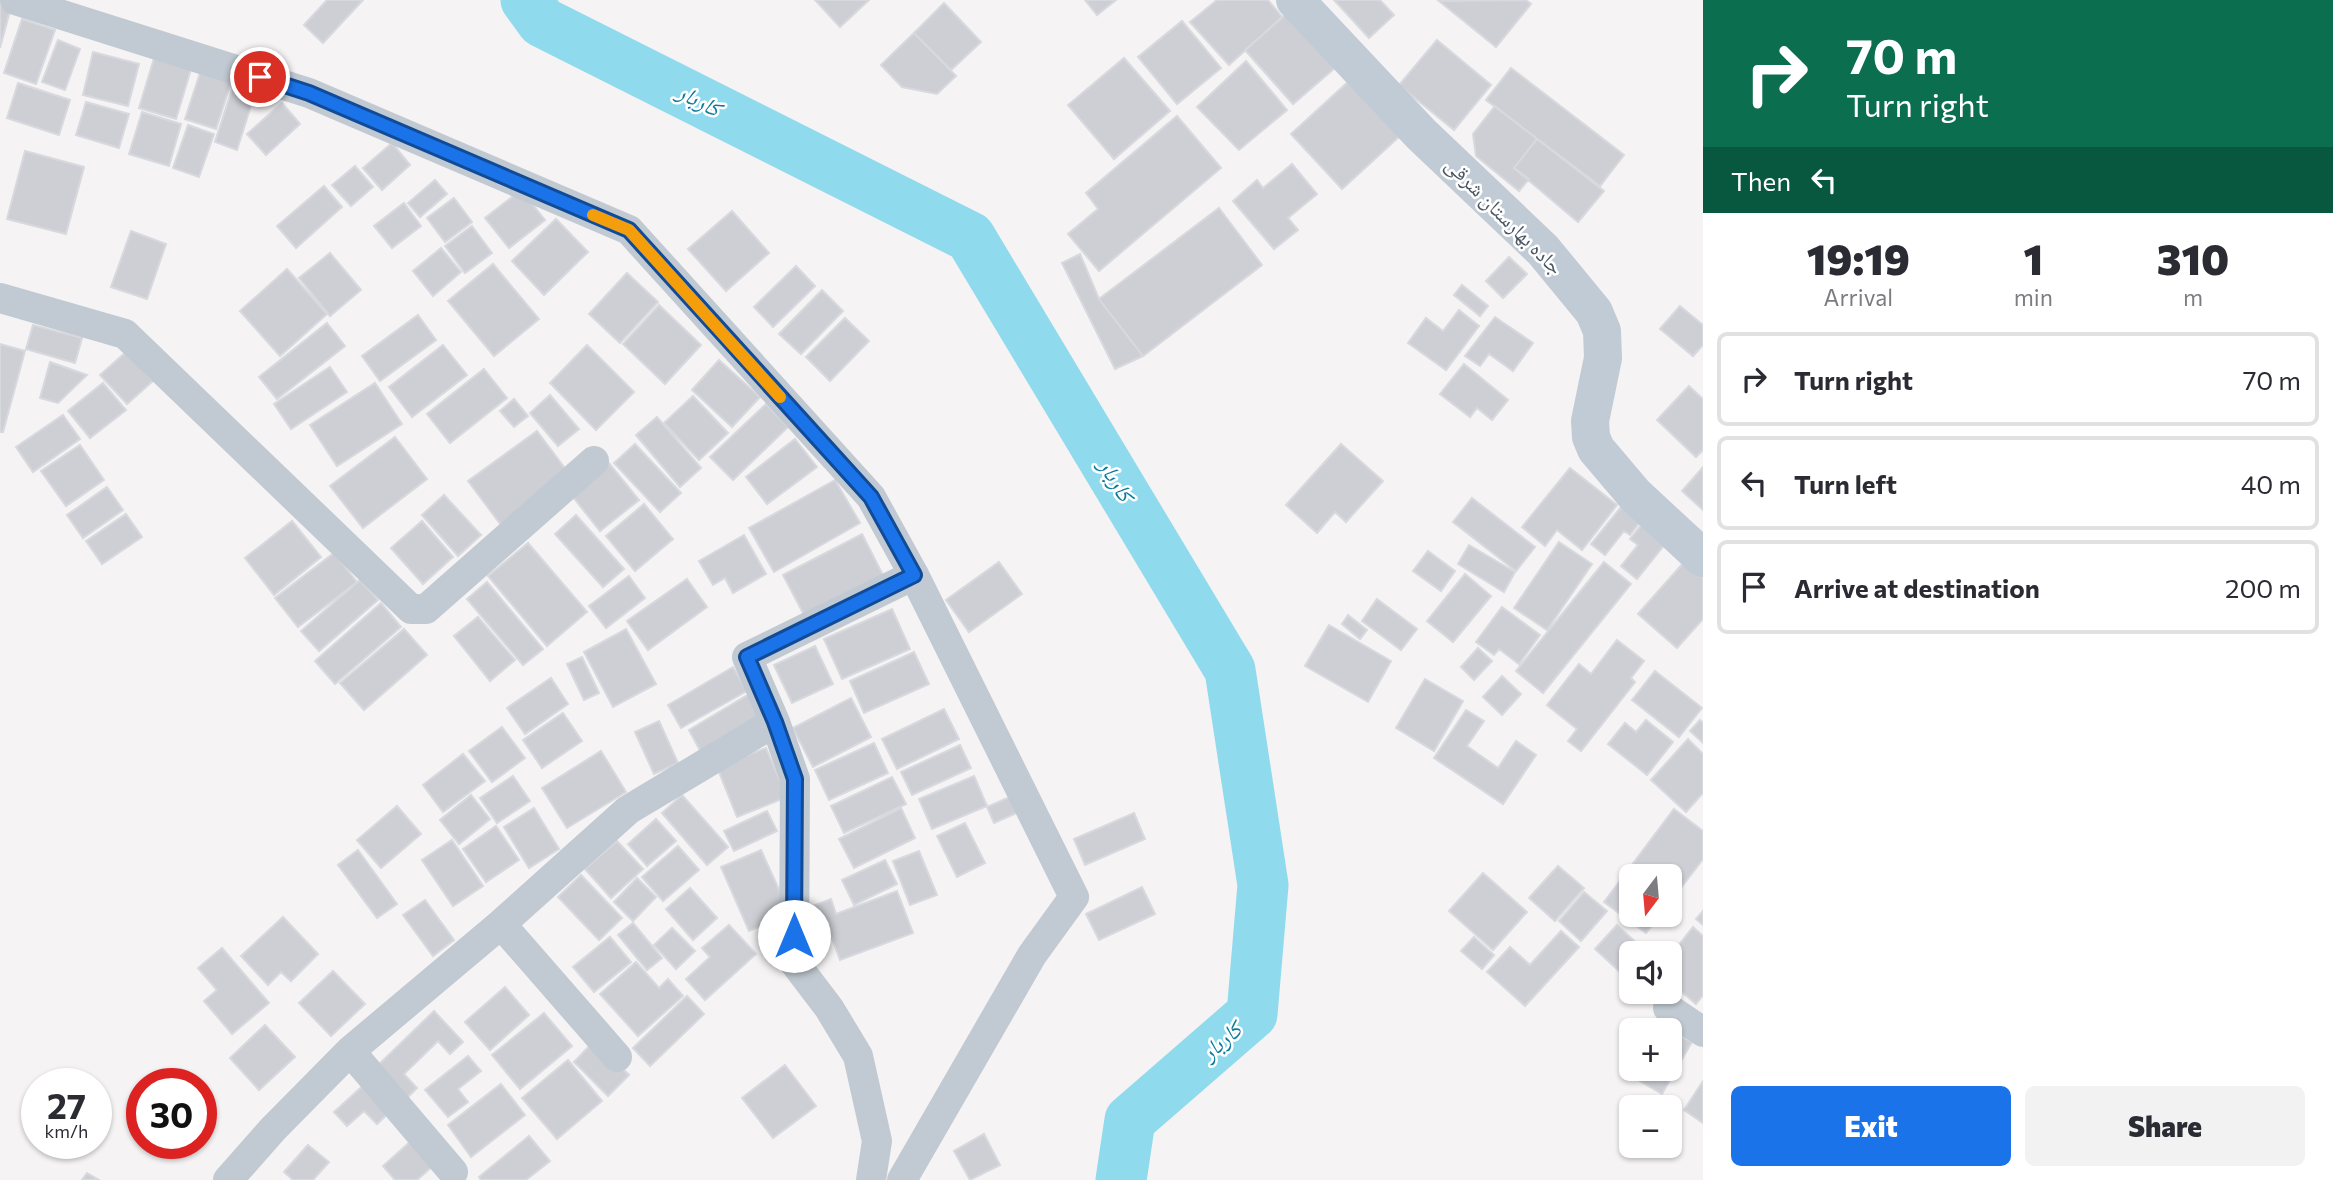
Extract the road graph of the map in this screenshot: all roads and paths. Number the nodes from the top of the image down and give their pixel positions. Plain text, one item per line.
1 (15, 0) edge
2 (1295, 0) edge
3 (0, 298) edge
4 (594, 461) dead end
5 (1703, 558) edge
6 (914, 575) junction
7 (775, 722) junction
8 (501, 924) junction
9 (1668, 1009) dead end
10 (1703, 1032) edge
11 (350, 1051) junction
12 (617, 1057) dead end
13 (453, 1171) dead end
14 (228, 1180) edge
15 (871, 1180) edge
16 (902, 1180) edge

1 - 6 street
2 - 5 street, جاده بهارستان شرقی
3 - 4 street
6 - 7 street
6 - 16 street
7 - 8 street
7 - 15 street
8 - 11 street
8 - 12 street
9 - 10 street
11 - 13 street
11 - 14 street

